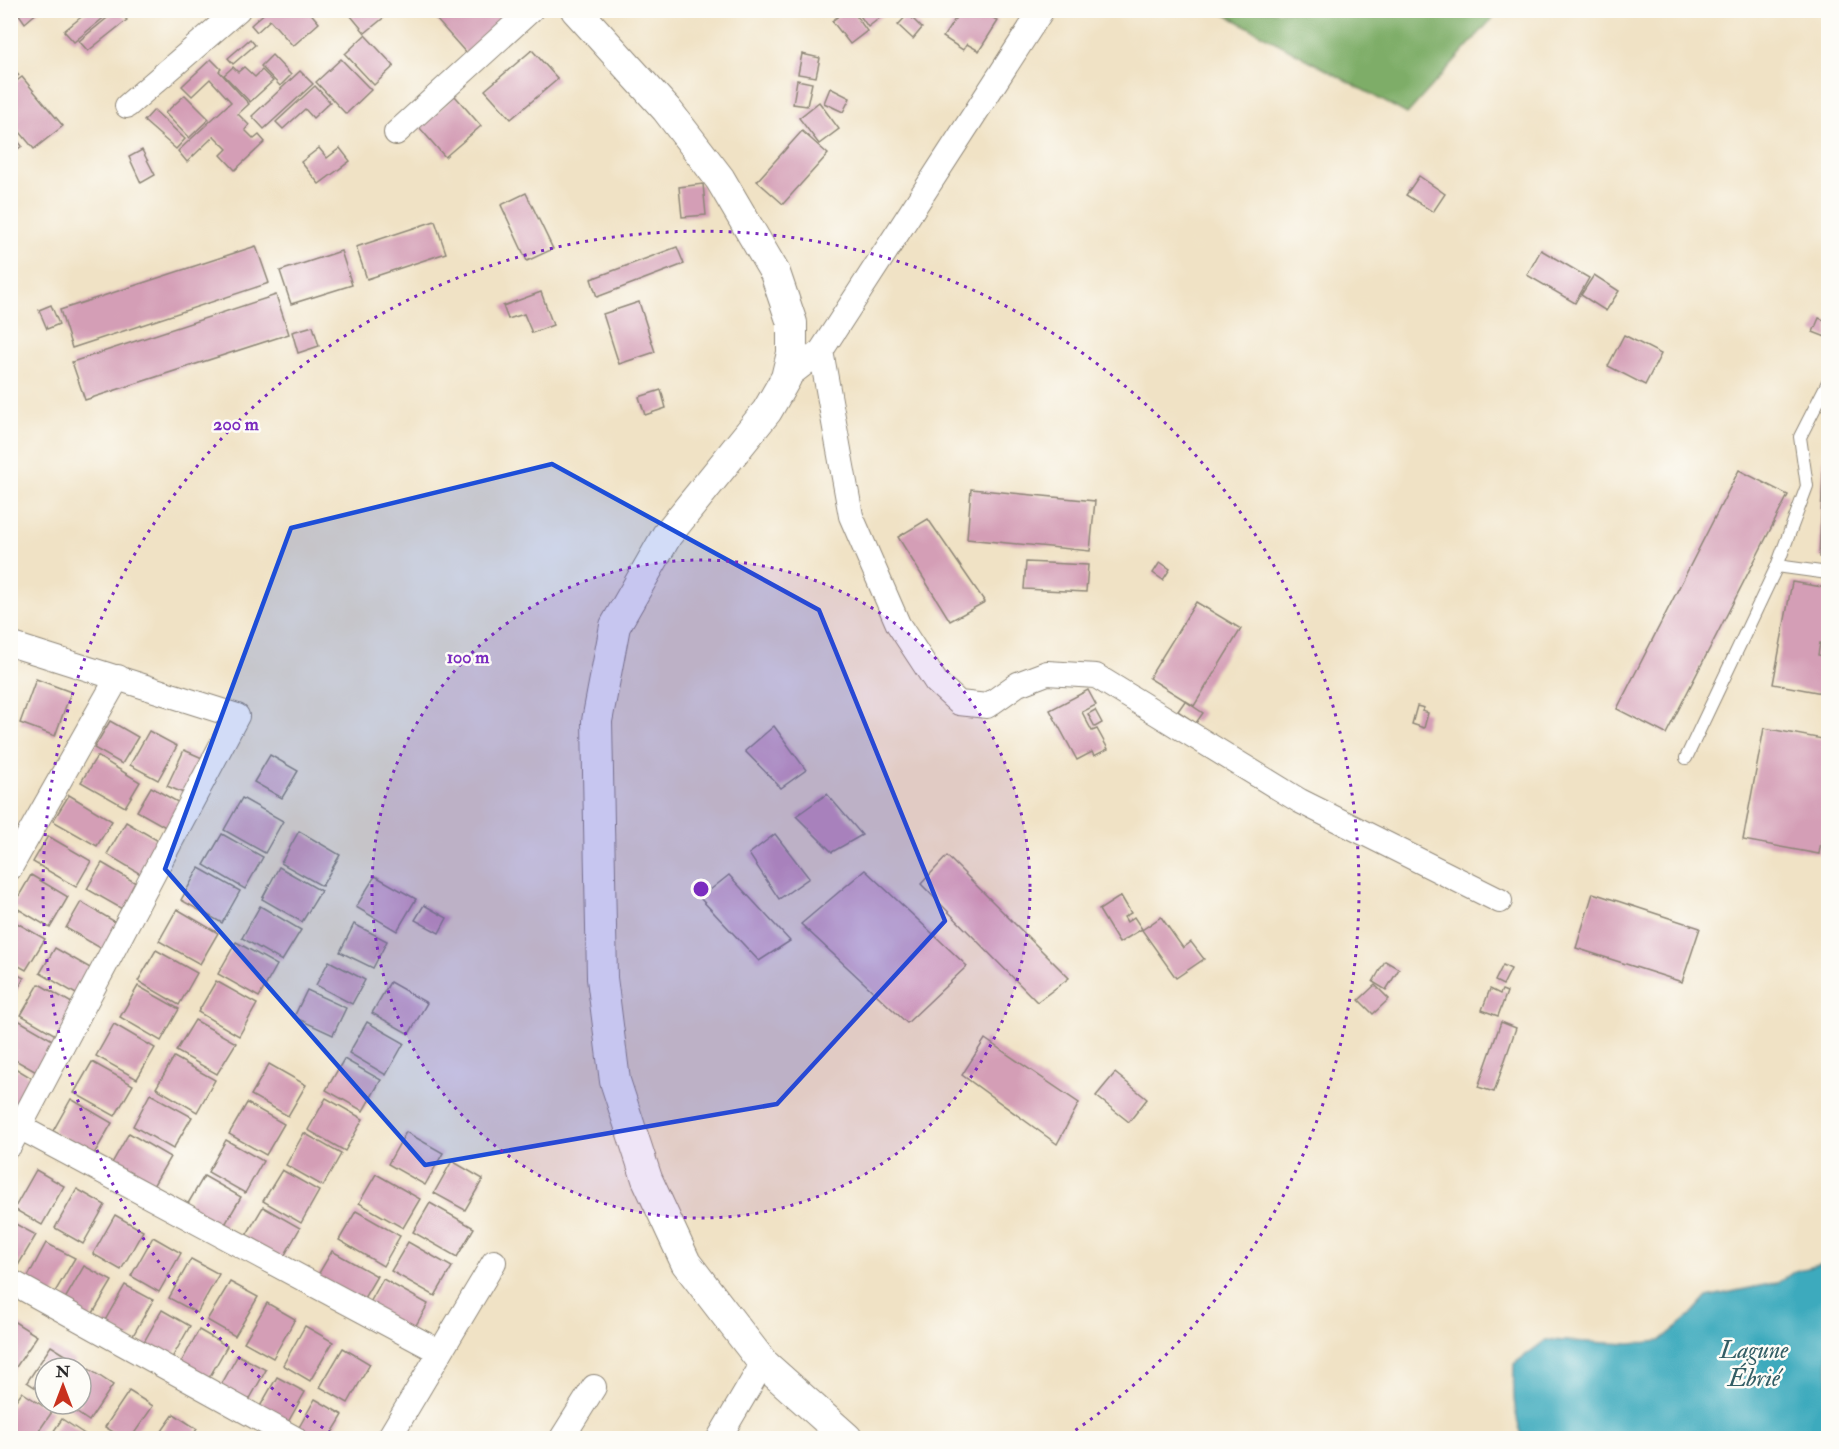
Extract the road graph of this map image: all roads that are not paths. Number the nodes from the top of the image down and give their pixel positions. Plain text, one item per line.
1 (238, 10) edge
2 (531, 10) edge
3 (576, 10) edge
4 (1042, 10) edge
5 (127, 106) dead end
6 (396, 133) dead end
7 (821, 351) junction
8 (786, 378) junction
9 (1828, 382) edge
10 (1777, 566) junction
11 (1828, 573) edge
12 (10, 644) edge
13 (34, 650) junction
14 (10, 666) edge
15 (118, 677) junction
16 (1686, 758) dead end
17 (10, 868) edge
18 (1500, 901) dead end
19 (14, 1131) edge
20 (494, 1262) dead end
21 (10, 1281) edge
22 (440, 1352) junction
23 (764, 1363) junction
24 (594, 1387) dead end
25 (294, 1438) edge
26 (389, 1438) edge
27 (562, 1438) edge
28 (719, 1438) edge
29 (847, 1438) edge

1 - 5 street
2 - 6 street
3 - 8 street
4 - 7 street
7 - 8 street
7 - 18 street
8 - 23 street
9 - 10 lane
10 - 11 lane
10 - 16 lane
12 - 13 street
13 - 14 street
13 - 15 street
15 - 17 street
15 - 19 street
19 - 22 street
20 - 22 street
21 - 25 street
22 - 26 street
23 - 28 street
23 - 29 street
24 - 27 street

